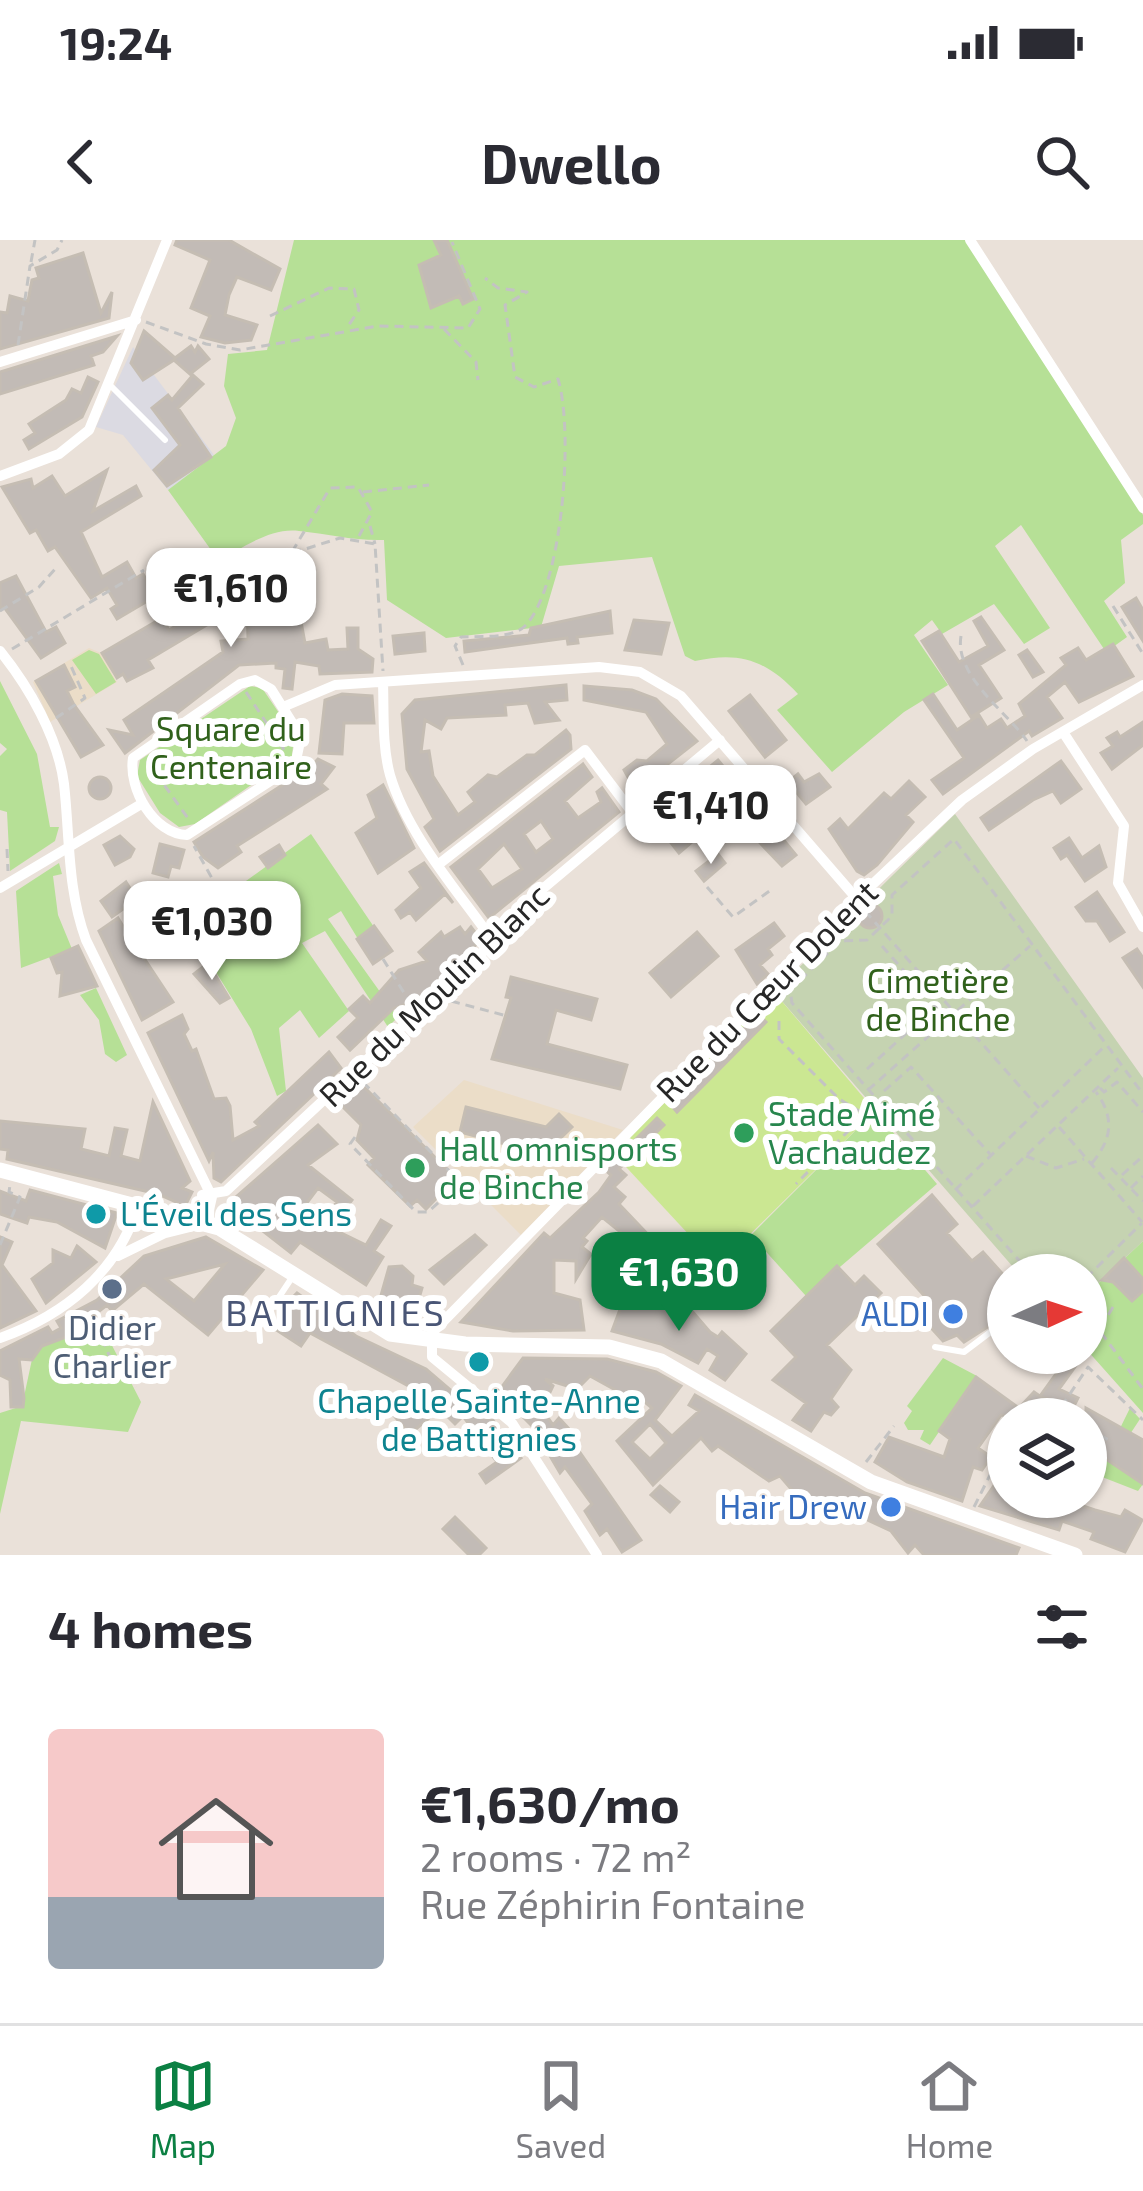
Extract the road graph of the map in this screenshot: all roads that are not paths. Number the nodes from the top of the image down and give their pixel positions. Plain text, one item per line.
1 (167, 240) edge
2 (970, 240) edge
3 (136, 320) junction
4 (0, 362) edge
5 (111, 386) junction
6 (165, 440) dead end
7 (0, 476) edge
8 (1143, 508) edge
9 (0, 651) edge
10 (382, 682) junction
11 (1143, 685) edge
12 (283, 707) junction
13 (1063, 733) junction
14 (720, 740) junction
15 (143, 803) junction
16 (635, 816) junction
17 (67, 844) junction
18 (439, 864) junction
19 (0, 888) edge
20 (856, 900) junction
21 (1143, 927) edge
22 (494, 941) junction
23 (4, 1176) edge
24 (207, 1196) junction
25 (138, 1205) junction
26 (193, 1219) junction
27 (166, 1233) junction
28 (118, 1256) junction
29 (293, 1276) junction
30 (987, 1335) edge
31 (0, 1338) edge
32 (260, 1341) dead end
33 (428, 1341) junction
34 (935, 1347) dead end
35 (1055, 1552) edge
36 (597, 1555) edge
37 (1075, 1555) edge

1 - 3 street
2 - 8 street
3 - 4 street
3 - 5 street
5 - 6 lane
5 - 7 street
9 - 17 street
10 - 12 street
10 - 14 street
10 - 18 street
11 - 13 street, Rue du Cœur Dolent
12 - 15 street
12 - 15 street
13 - 20 street, Rue du Cœur Dolent
13 - 21 street
14 - 16 street, Rue du Moulin Blanc
14 - 20 street
15 - 17 street
16 - 18 street
16 - 22 street, Rue du Moulin Blanc
17 - 19 street
17 - 24 street
18 - 22 street
20 - 33 street, Rue du Cœur Dolent
22 - 24 street, Rue du Moulin Blanc
23 - 25 main road
24 - 26 street
25 - 26 main road
25 - 28 street
26 - 27 street
26 - 27 street
26 - 29 main road
27 - 28 street
28 - 31 street
29 - 32 lane
29 - 33 main road
30 - 34 lane
33 - 35 main road
33 - 36 street
35 - 37 main road

